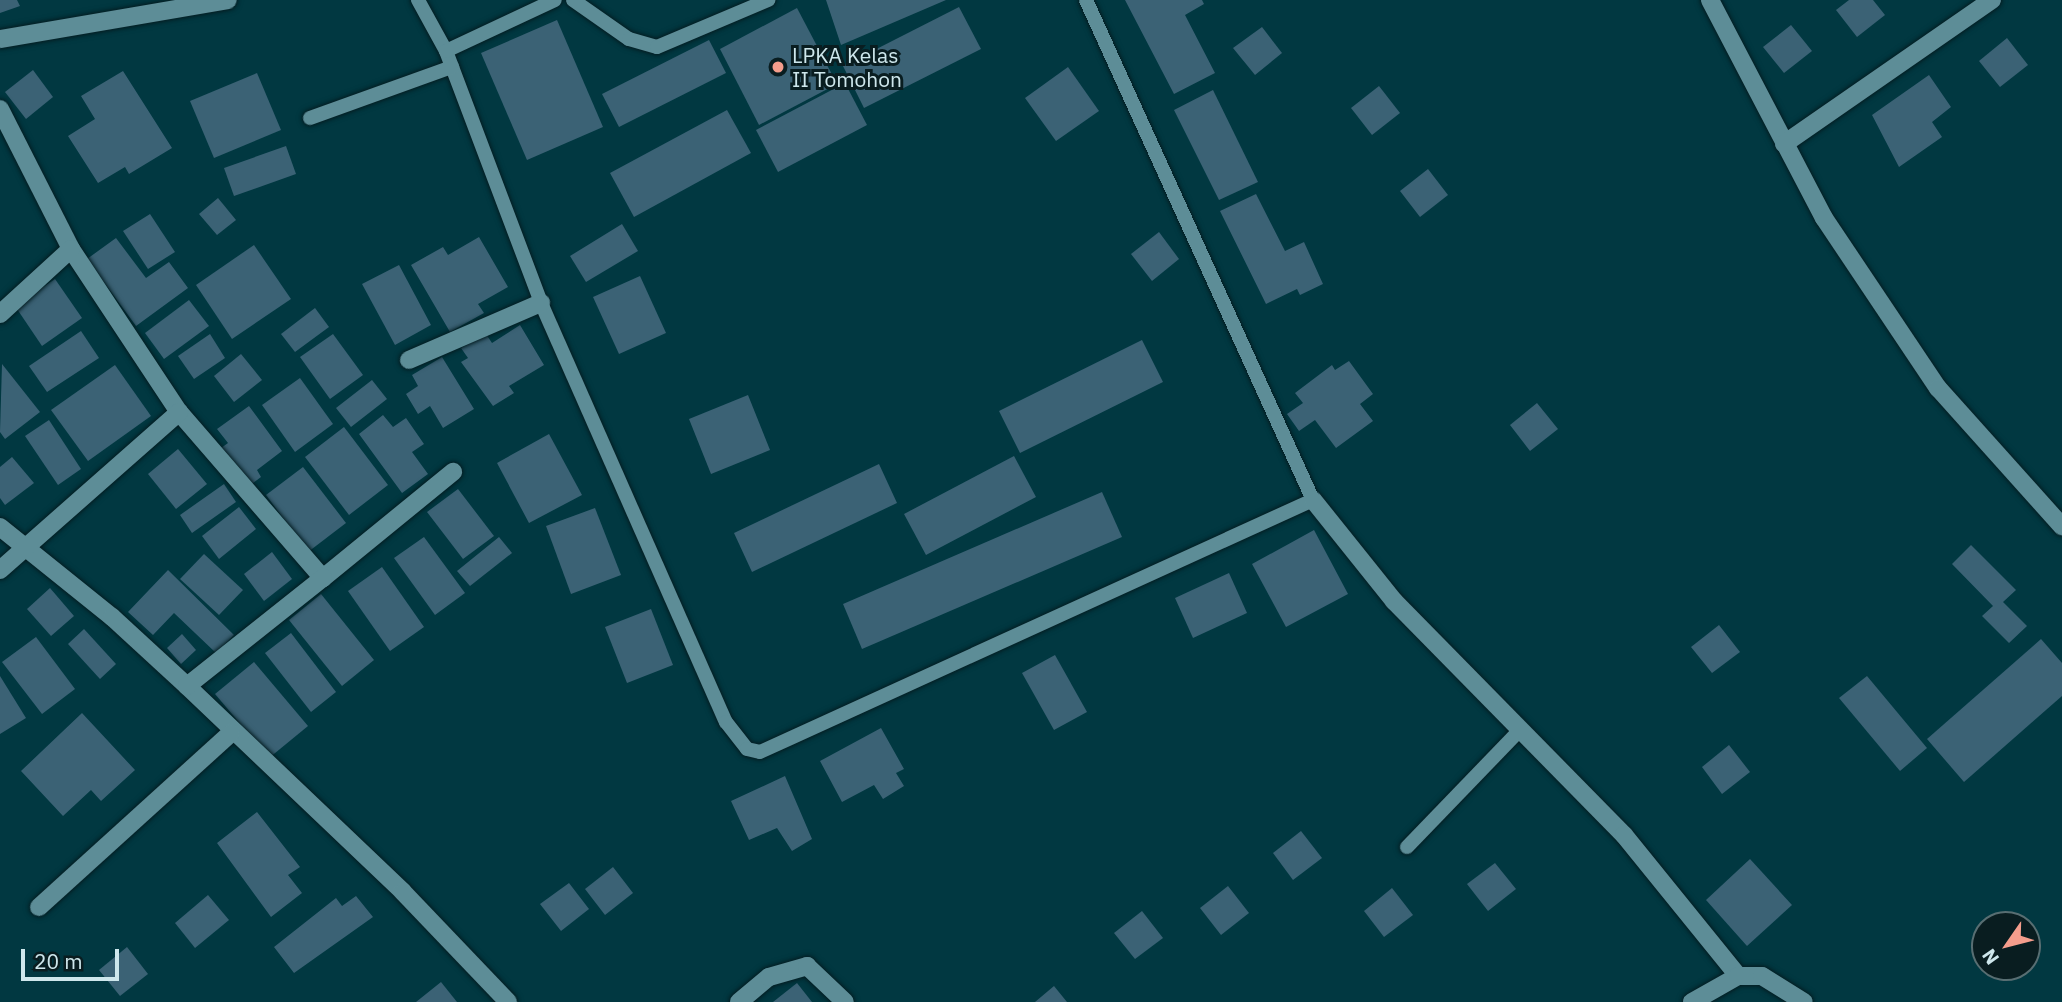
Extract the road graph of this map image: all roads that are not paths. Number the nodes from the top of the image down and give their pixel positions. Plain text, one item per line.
1 (228, 0) edge
2 (418, 0) edge
3 (555, 0) edge
4 (573, 0) edge
5 (768, 0) edge
6 (1086, 0) edge
7 (1710, 0) edge
8 (1992, 0) edge
9 (0, 39) edge
10 (446, 51) junction
11 (452, 67) junction
12 (0, 109) edge
13 (310, 118) dead end
14 (1784, 144) junction
15 (71, 249) junction
16 (541, 303) junction
17 (0, 314) edge
18 (409, 360) dead end
19 (179, 412) junction
20 (453, 471) dead end
21 (1313, 500) junction
22 (2062, 526) edge
23 (0, 527) edge
24 (24, 547) junction
25 (0, 570) edge
26 (323, 578) junction
27 (187, 687) junction
28 (1520, 730) junction
29 (231, 733) junction
30 (1407, 847) dead end
31 (40, 907) dead end
32 (1738, 976) junction
33 (508, 1002) edge
34 (739, 1002) edge
35 (845, 1002) edge
36 (1692, 1002) edge
37 (1804, 1002) edge

1 - 9 street
2 - 10 lane
3 - 10 lane
4 - 5 lane
6 - 21 lane
7 - 14 street
8 - 14 street
10 - 11 lane
11 - 13 lane
11 - 16 lane
12 - 15 street
14 - 22 street
15 - 17 street
15 - 19 street
16 - 18 street
16 - 21 lane
19 - 24 street
19 - 26 street
20 - 26 street
21 - 28 street
23 - 24 street
24 - 25 street
24 - 27 street
26 - 27 street
27 - 29 street
28 - 30 lane
28 - 32 street
29 - 31 street
29 - 33 street
32 - 36 street
32 - 37 street
34 - 35 street

